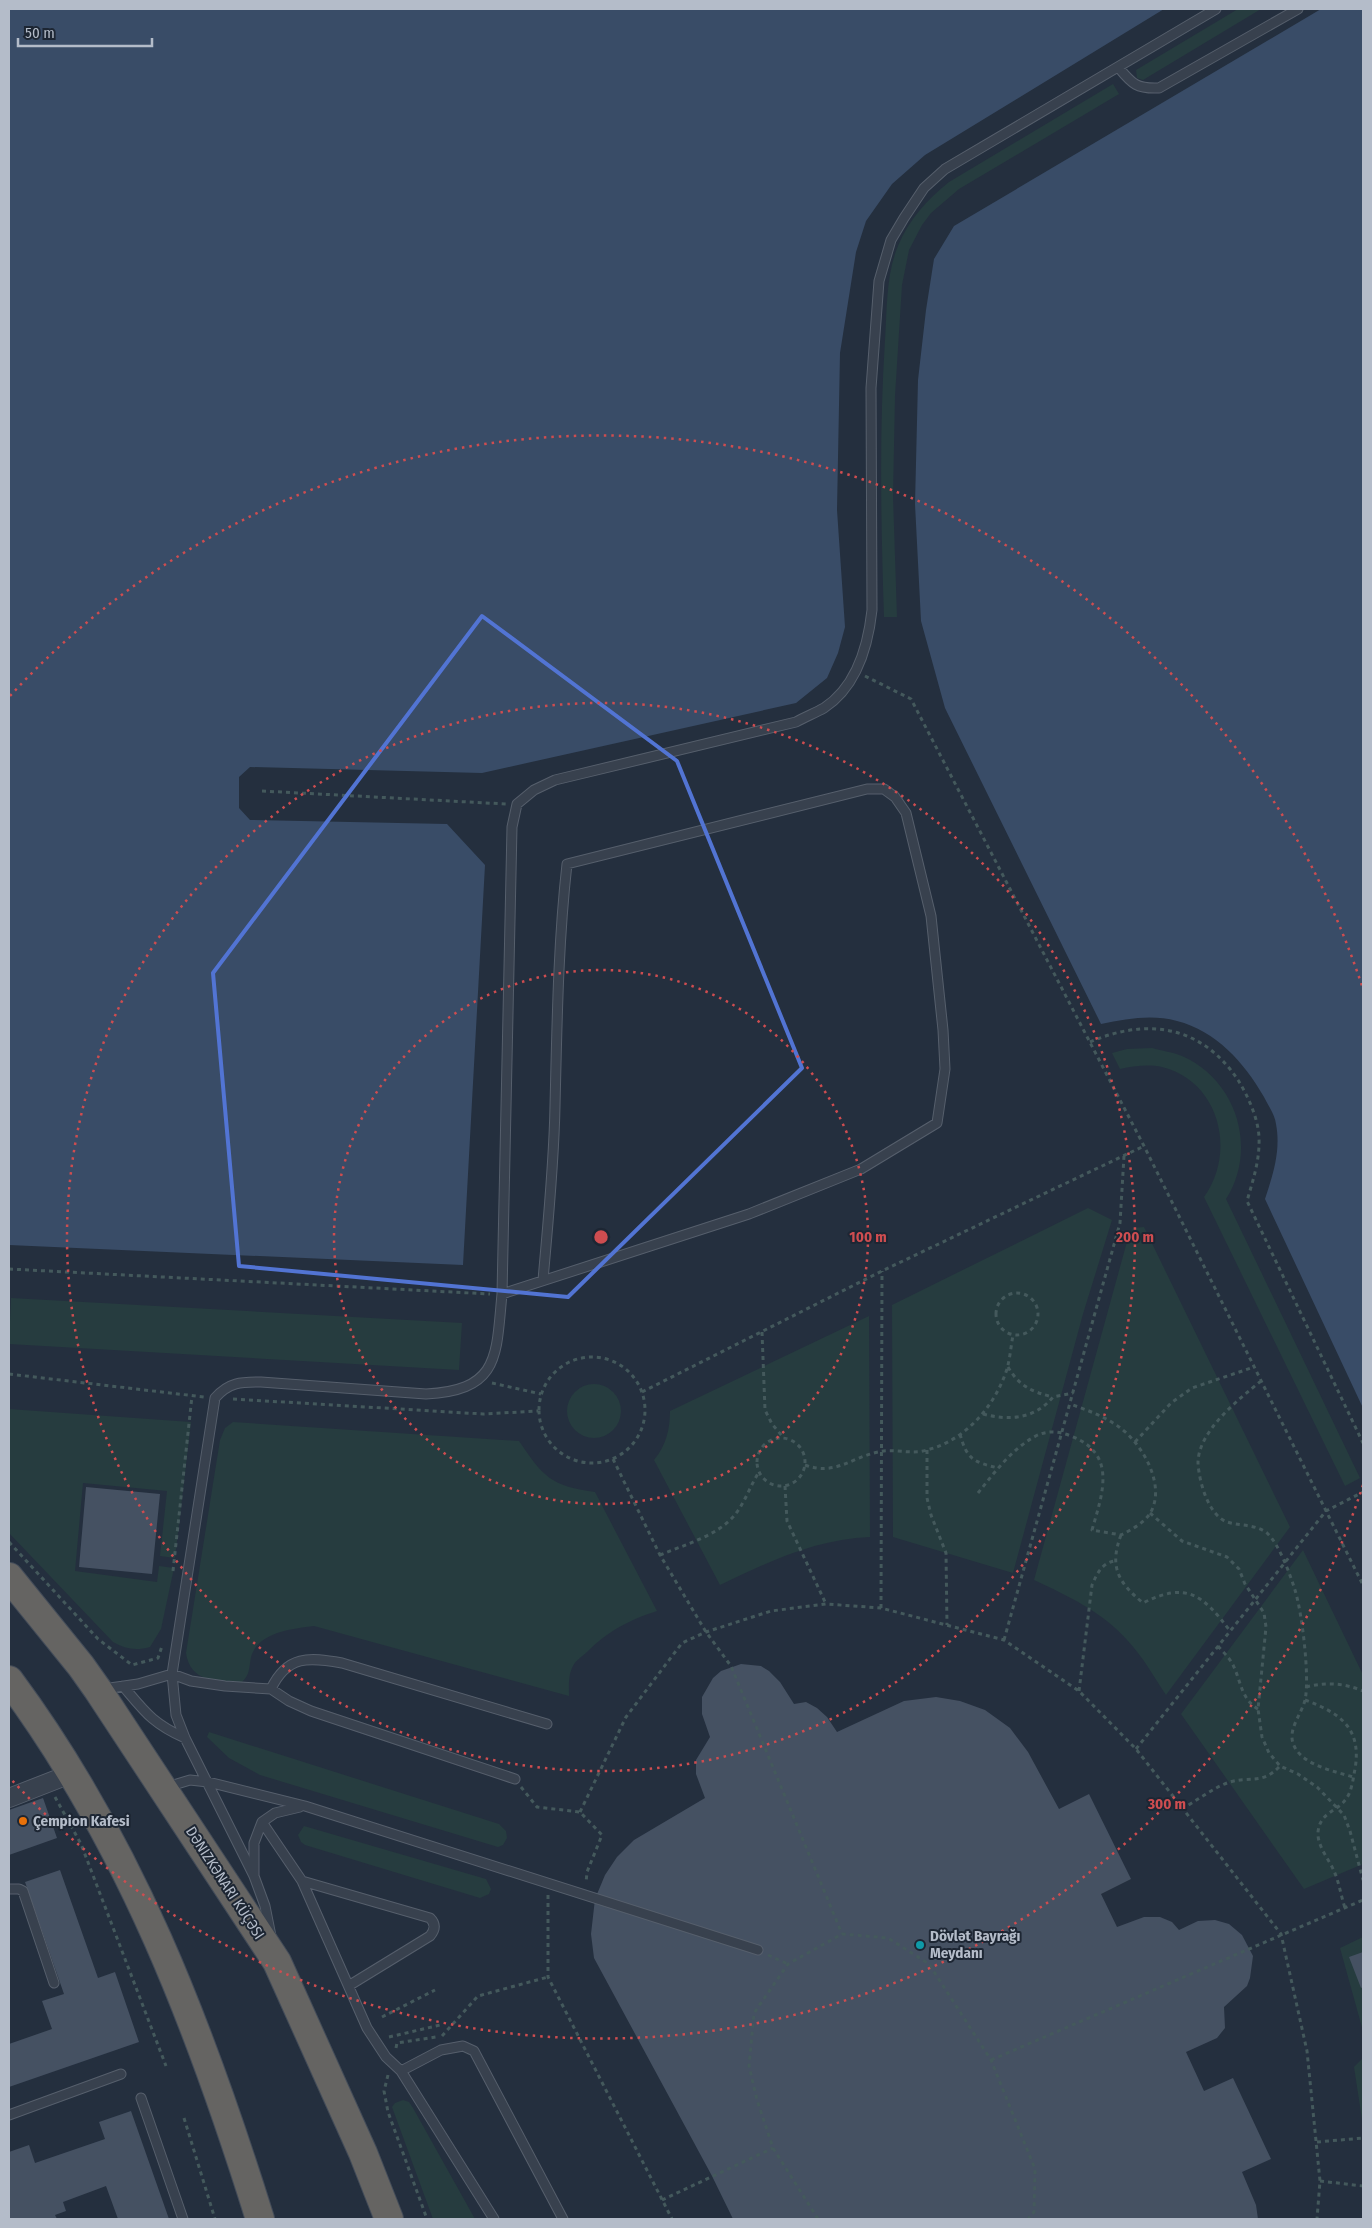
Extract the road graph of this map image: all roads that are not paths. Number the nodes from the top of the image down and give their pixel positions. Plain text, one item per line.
1 (1216, 9) edge
2 (1298, 9) edge
3 (1119, 68) junction
4 (543, 1280) junction
5 (502, 1294) junction
6 (9, 1577) edge
7 (172, 1674) junction
8 (9, 1680) edge
9 (111, 1688) junction
10 (271, 1689) junction
11 (547, 1724) dead end
12 (185, 1738) junction
13 (73, 1774) junction
14 (515, 1779) road end
15 (208, 1782) junction
16 (164, 1788) junction
17 (9, 1798) edge
18 (305, 1806) junction
19 (262, 1822) junction
20 (254, 1876) junction
21 (302, 1880) junction
22 (9, 1890) edge
23 (758, 1950) road end
24 (277, 1962) junction
25 (54, 1983) dead end
26 (350, 1985) junction
27 (401, 2070) junction
28 (121, 2074) dead end
29 (141, 2098) dead end
30 (9, 2115) edge
31 (237, 2147) junction
32 (363, 2153) junction
33 (183, 2219) edge
34 (260, 2219) edge
35 (268, 2219) edge
36 (376, 2219) edge
37 (389, 2219) edge
38 (494, 2219) edge
39 (563, 2219) edge

1 - 3 lane
2 - 3 lane
3 - 5 lane
4 - 4 lane
4 - 5 lane
5 - 7 lane
6 - 9 highway
7 - 9 lane
7 - 10 lane
7 - 12 lane
8 - 13 highway
9 - 12 lane
9 - 16 highway
10 - 11 lane
10 - 14 lane
12 - 15 lane
13 - 17 street
13 - 31 highway
15 - 16 lane
15 - 18 lane
15 - 20 lane
16 - 24 highway
18 - 19 lane
18 - 23 lane
19 - 20 lane
19 - 21 lane
20 - 24 lane
21 - 26 lane
21 - 26 lane
22 - 25 lane
24 - 32 highway
26 - 27 lane
27 - 38 lane
27 - 39 lane
28 - 30 lane
29 - 33 lane
31 - 34 highway
31 - 35 highway
32 - 36 highway
32 - 37 highway

